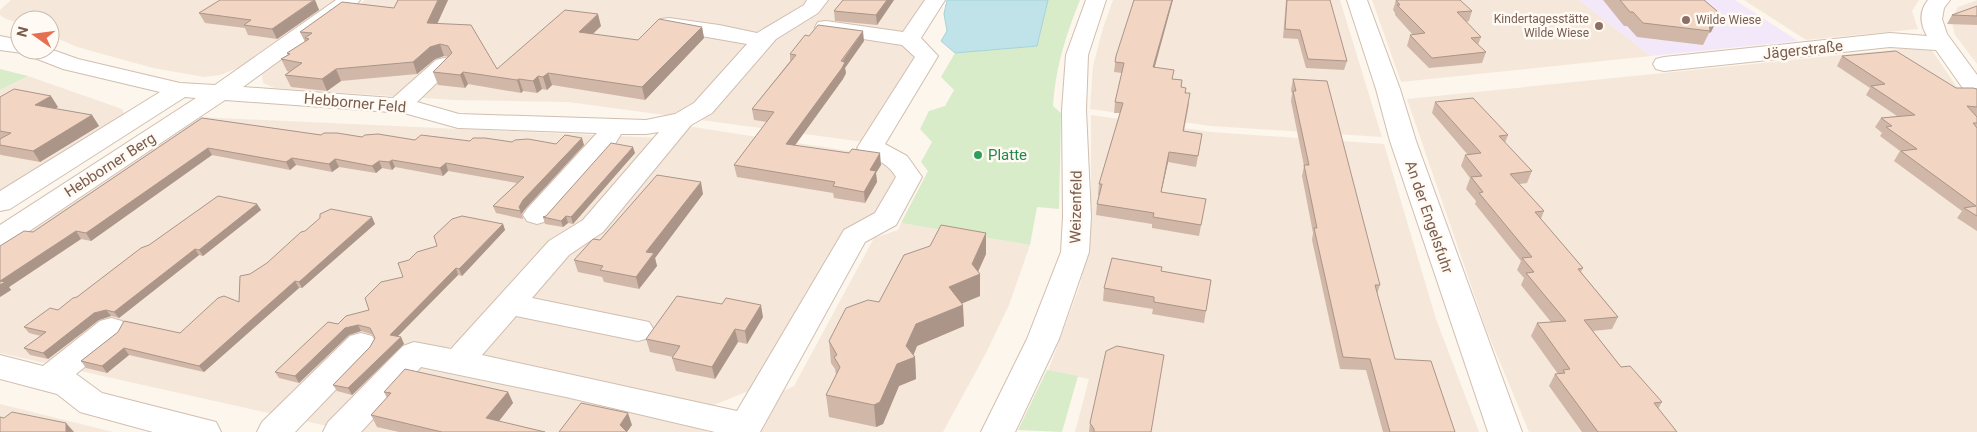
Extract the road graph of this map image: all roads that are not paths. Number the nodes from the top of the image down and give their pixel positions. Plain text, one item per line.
1 (350, 0) edge
2 (818, 0) edge
3 (935, 0) edge
4 (1096, 0) edge
5 (1357, 0) edge
6 (1940, 0) edge
7 (788, 22) junction
8 (669, 24) edge
9 (909, 39) junction
10 (1943, 44) junction
11 (756, 48) junction
12 (60, 60) edge
13 (1664, 64) dead end
14 (444, 65) edge
15 (710, 76) dead end
16 (180, 90) junction
17 (1977, 92) edge
18 (220, 93) junction
19 (399, 105) junction
20 (682, 120) junction
21 (613, 126) junction
22 (0, 203) edge
23 (537, 215) dead end
24 (0, 238) edge
25 (510, 304) junction
26 (111, 329) dead end
27 (638, 330) dead end
28 (361, 344) dead end
29 (458, 362) junction
30 (0, 368) edge
31 (48, 379) junction
32 (744, 429) edge
33 (188, 430) edge
34 (274, 432) edge
35 (340, 432) edge
36 (998, 432) edge
37 (1505, 432) edge

1 - 18 street, Hebborner Berg
2 - 7 street, Hebborner Feld
3 - 9 street
4 - 36 street, Weizenfeld
5 - 37 street, An der Engelsfuhr
6 - 10 street
7 - 9 street
7 - 11 street, Hebborner Feld
8 - 11 street
9 - 32 street
10 - 13 street, Jägerstraße
10 - 17 street
11 - 15 street
11 - 20 street, Hebborner Feld
12 - 16 street, Hebborner Feld
14 - 19 street
16 - 18 street, Hebborner Feld
16 - 22 street, Hebborner Berg
18 - 19 street, Hebborner Feld
18 - 24 street, Hebborner Berg
19 - 21 street, Hebborner Feld
20 - 21 street, Hebborner Feld
20 - 25 street, Hebborner Feld
21 - 23 street
25 - 27 street
25 - 29 street, Hebborner Feld
26 - 31 street
28 - 34 street
29 - 32 street
29 - 35 street
30 - 31 street
31 - 33 street

